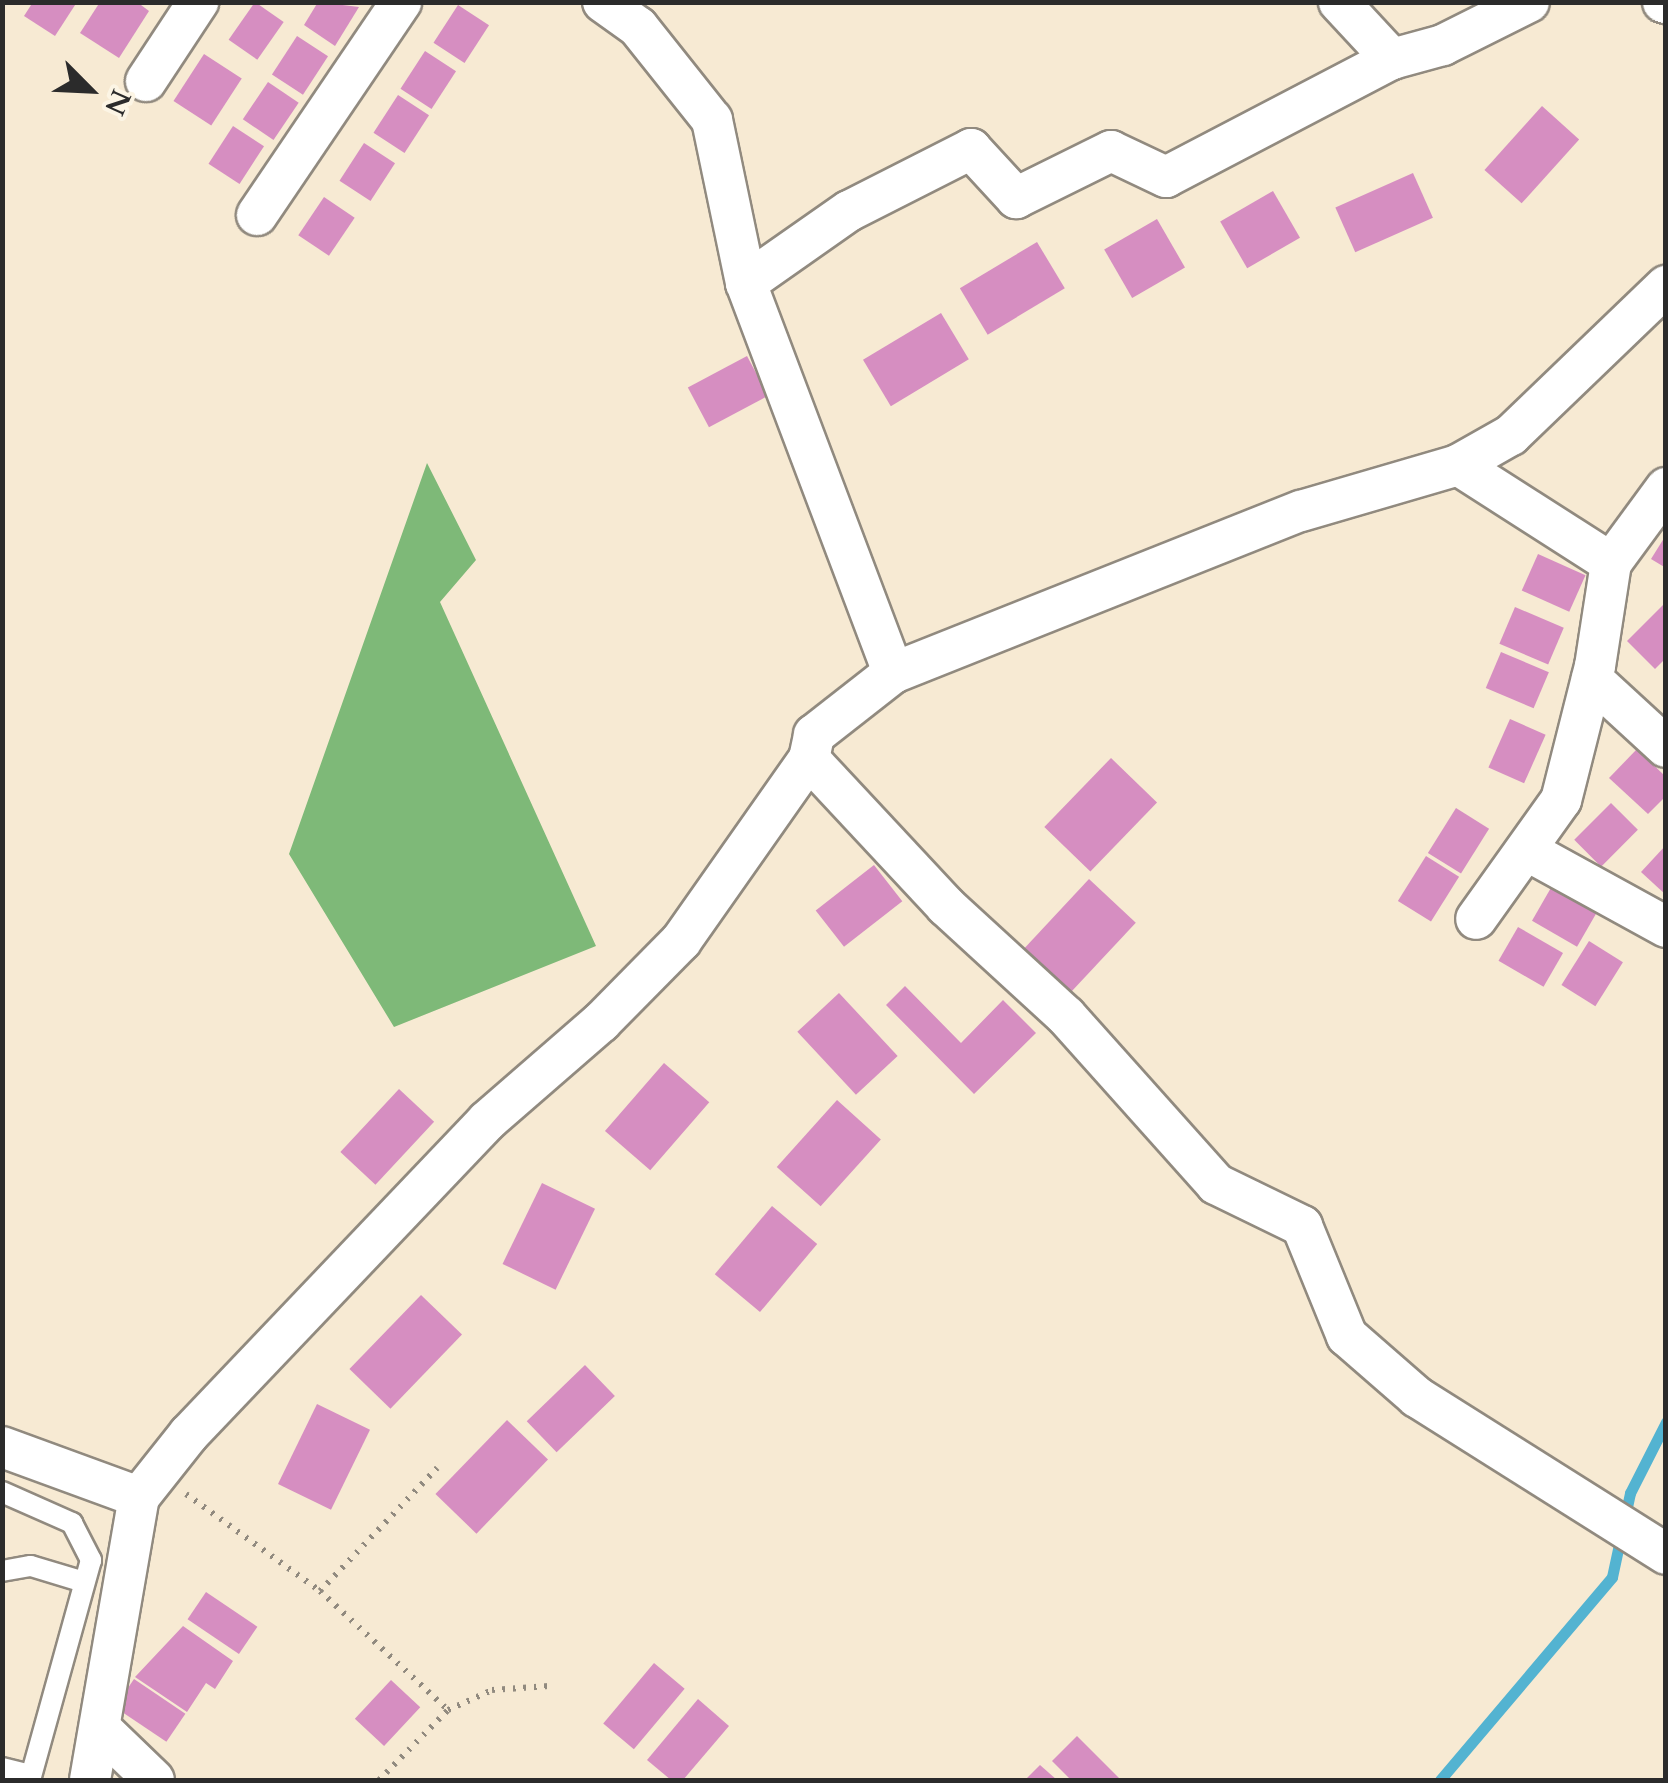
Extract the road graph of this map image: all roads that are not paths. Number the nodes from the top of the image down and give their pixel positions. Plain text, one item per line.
1 (198, 2) edge
2 (401, 2) edge
3 (603, 2) edge
4 (1339, 2) edge
5 (1529, 2) edge
6 (1392, 60) junction
7 (146, 81) dead end
8 (257, 215) dead end
9 (746, 283) junction
10 (1666, 286) edge
11 (1458, 465) junction
12 (1666, 488) edge
13 (1611, 563) junction
14 (893, 673) junction
15 (1592, 679) junction
16 (1666, 747) edge
17 (808, 759) junction
18 (1526, 850) junction
19 (1476, 920) dead end
20 (1666, 927) edge
21 (2, 1447) edge
22 (150, 1487) junction
23 (2, 1492) edge
24 (1666, 1554) edge
25 (2, 1571) edge
26 (84, 1582) junction
27 (102, 1730) junction
28 (2, 1768) edge
29 (30, 1778) edge
30 (90, 1780) edge
31 (154, 1780) edge

1 - 7 street
2 - 8 street
3 - 9 street
4 - 6 street
5 - 6 street
6 - 9 street
9 - 14 street
10 - 11 street
11 - 13 street
11 - 14 street
12 - 13 street
13 - 15 street
14 - 17 street
15 - 16 street
15 - 18 street
17 - 22 street
17 - 24 street
18 - 19 street
18 - 20 street
21 - 22 street
22 - 27 street
23 - 26 lane
25 - 26 lane
26 - 29 lane
27 - 30 street
27 - 31 street
28 - 29 lane

